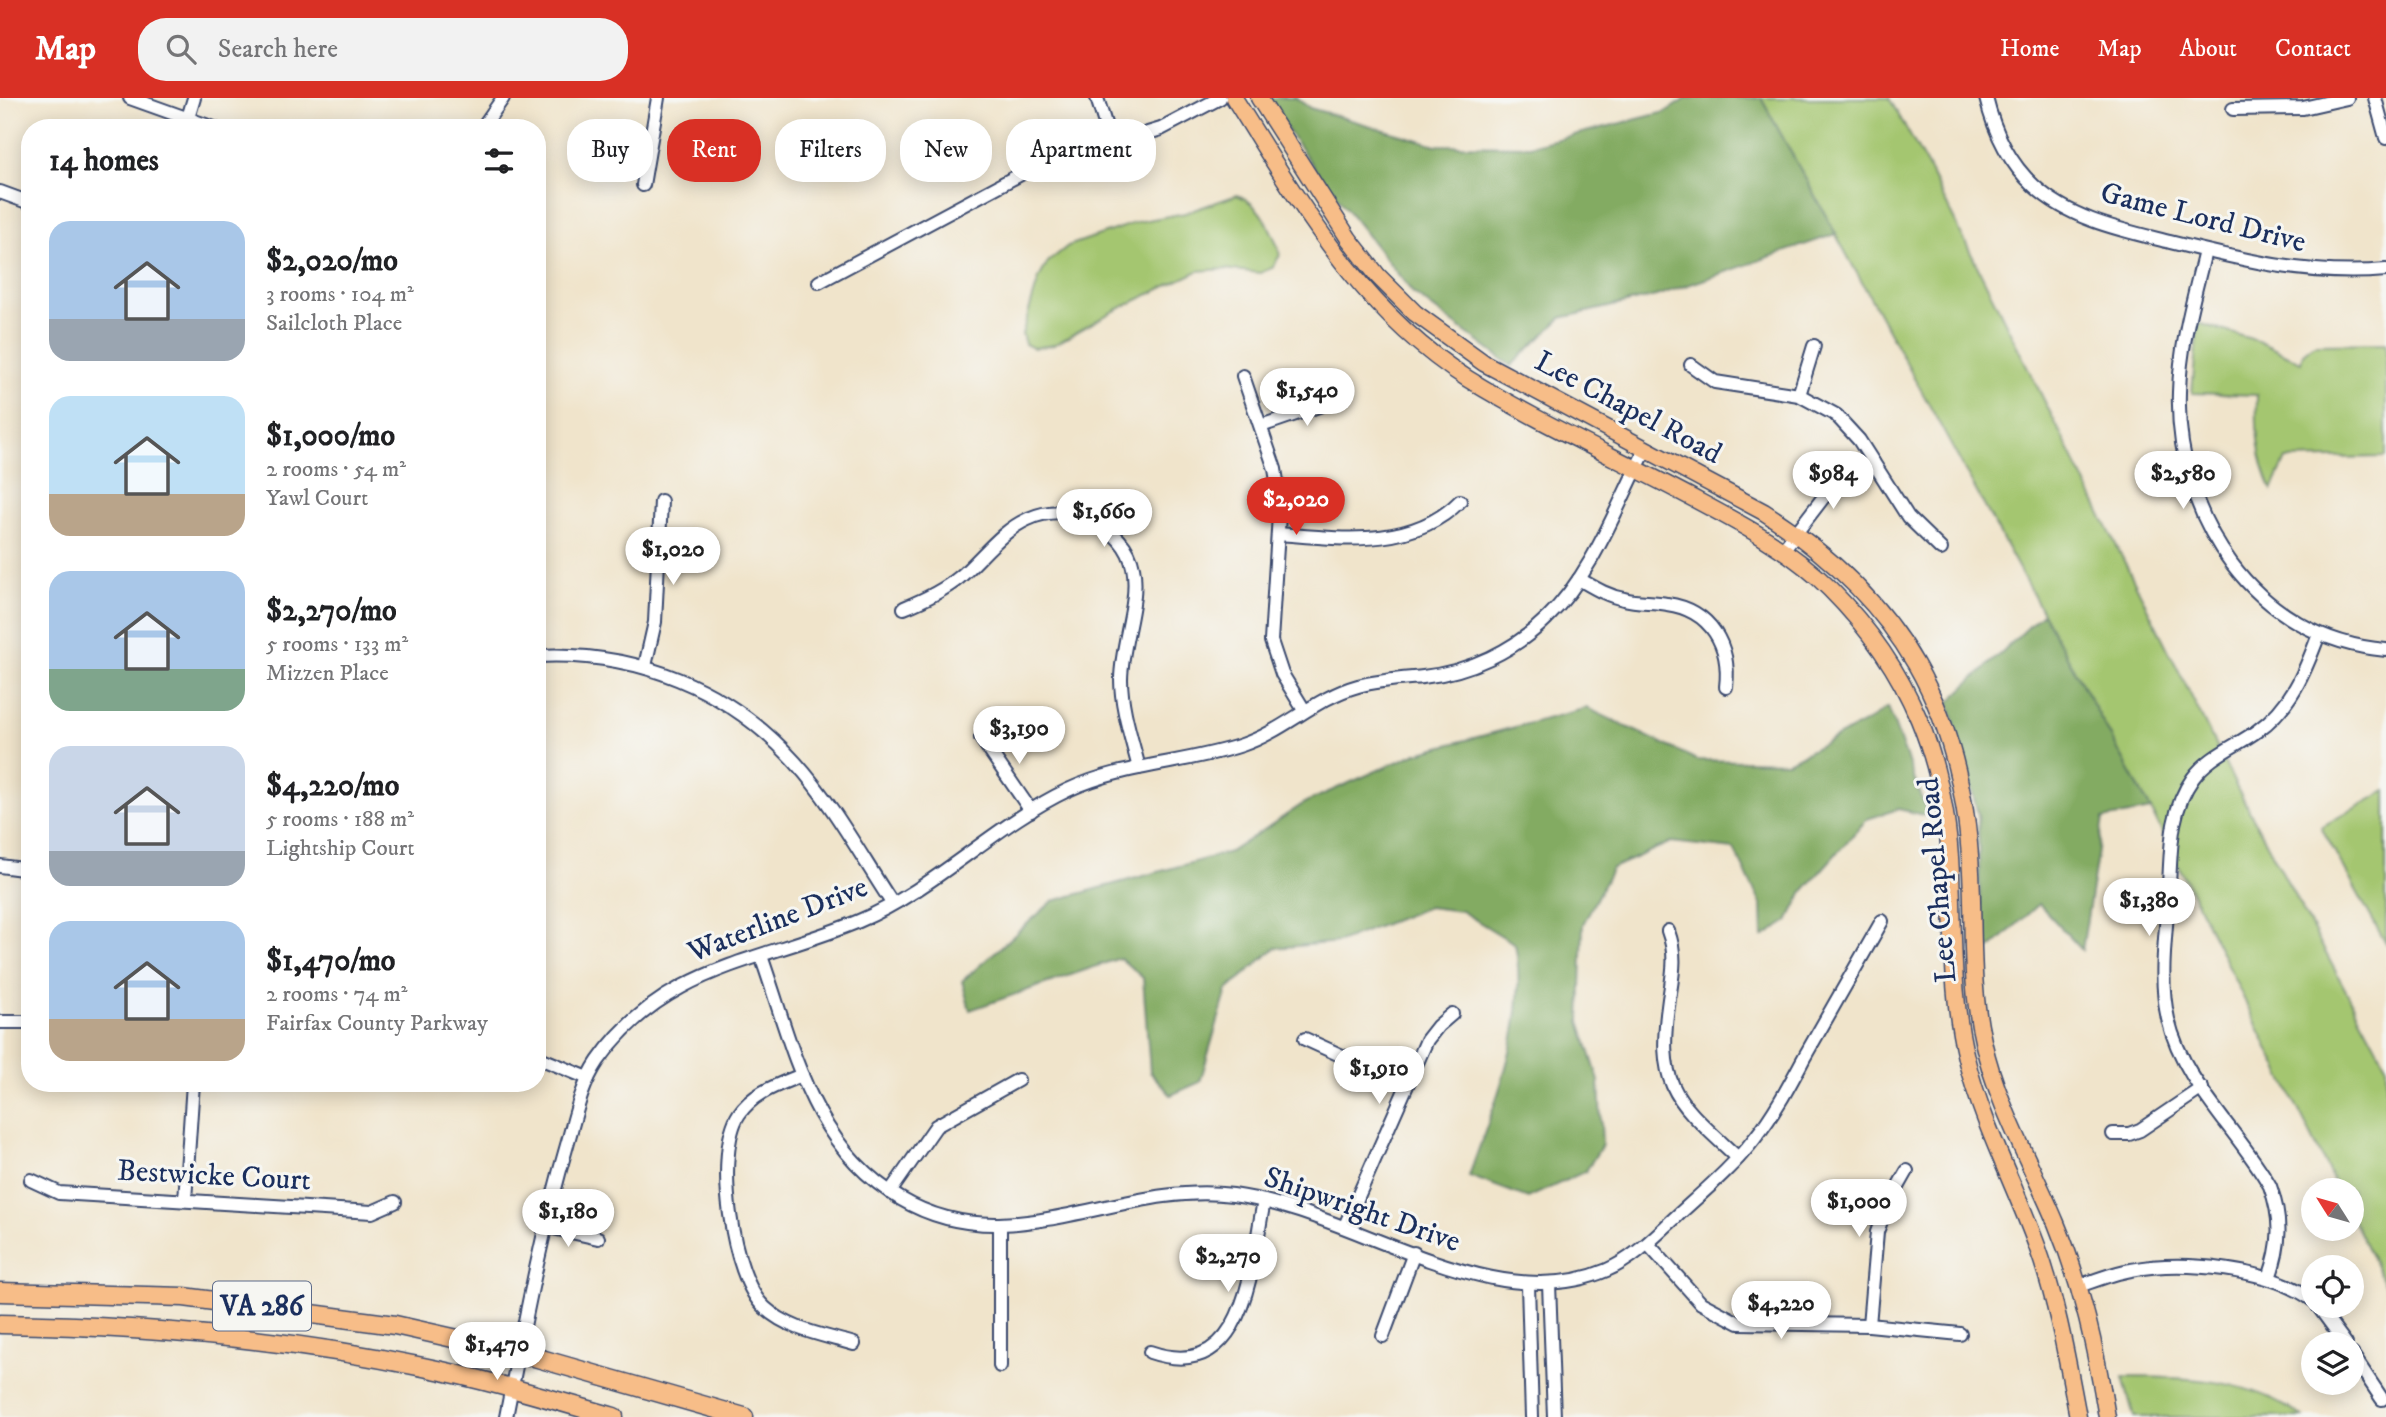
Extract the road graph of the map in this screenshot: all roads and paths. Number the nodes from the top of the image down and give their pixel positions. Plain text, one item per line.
1 (130, 98) edge
2 (194, 98) edge
3 (503, 98) edge
4 (658, 98) edge
5 (1097, 98) edge
6 (1220, 98) edge
7 (1234, 98) edge
8 (1259, 98) edge
9 (1986, 98) edge
10 (2347, 98) edge
11 (2375, 98) edge
12 (2232, 109) dead end
13 (188, 118) joint
14 (488, 119) edge
15 (1104, 119) edge
16 (1156, 129) edge
17 (2386, 138) edge
18 (1006, 182) edge
19 (643, 186) dead end
20 (0, 192) edge
21 (21, 200) edge
22 (2205, 251) junction
23 (2386, 270) edge
24 (819, 282) dead end
25 (1814, 346) dead end
26 (1690, 365) dead end
27 (1243, 376) dead end
28 (1799, 395) junction
29 (1342, 398) dead end
30 (1261, 426) junction
31 (1646, 449) junction
32 (1873, 462) junction
33 (1636, 468) junction
34 (661, 501) dead end
35 (1460, 501) dead end
36 (1795, 532) junction
37 (1279, 534) junction
38 (1941, 549) dead end
39 (1783, 550) junction
40 (1579, 579) junction
41 (904, 608) dead end
42 (2319, 634) junction
43 (2386, 650) edge
44 (546, 656) edge
45 (645, 666) junction
46 (1727, 687) dead end
47 (1304, 710) junction
48 (981, 738) dead end
49 (1139, 768) junction
50 (1031, 811) junction
51 (0, 866) edge
52 (21, 869) edge
53 (892, 903) junction
54 (1882, 921) dead end
55 (1668, 931) dead end
56 (761, 956) junction
57 (1952, 968) junction
58 (1973, 968) junction
59 (1452, 1014) dead end
60 (0, 1022) edge
61 (21, 1022) edge
62 (1305, 1039) dead end
63 (546, 1061) edge
64 (802, 1075) junction
65 (588, 1078) junction
66 (1018, 1080) dead end
67 (1406, 1085) junction
68 (2202, 1088) junction
69 (192, 1092) edge
70 (2113, 1134) dead end
71 (1738, 1158) junction
72 (1907, 1171) dead end
73 (31, 1180) dead end
74 (890, 1192) junction
75 (185, 1200) junction
76 (1264, 1201) junction
77 (395, 1202) dead end
78 (544, 1226) junction
79 (1000, 1226) junction
80 (1345, 1226) junction
81 (598, 1238) dead end
82 (1648, 1244) junction
83 (1414, 1253) junction
84 (2269, 1278) junction
85 (1549, 1284) junction
86 (1528, 1285) junction
87 (2079, 1286) junction
88 (0, 1292) edge
89 (2301, 1293) edge
90 (0, 1324) edge
91 (1869, 1325) junction
92 (1960, 1334) dead end
93 (1383, 1336) dead end
94 (854, 1343) dead end
95 (1150, 1352) dead end
96 (520, 1353) junction
97 (1000, 1366) dead end
98 (2364, 1372) edge
99 (512, 1388) junction
100 (2382, 1399) dead end
101 (506, 1417) edge
102 (614, 1417) edge
103 (744, 1417) edge
104 (1532, 1417) edge
105 (1554, 1417) edge
106 (2078, 1417) edge
107 (2107, 1417) edge

1 - 13 street
2 - 13 street
3 - 14 street
4 - 19 street
5 - 15 street
6 - 16 street
7 - 33 main road, Lee Chapel Road
8 - 31 main road, Lee Chapel Road
9 - 22 street, Game Lord Drive
10 - 12 street
11 - 17 street
18 - 24 street
20 - 21 street
22 - 23 street, Game Lord Drive
22 - 42 street
25 - 28 street
26 - 28 street
27 - 30 street
28 - 32 street
29 - 30 street
30 - 37 street
31 - 33 street, Waterline Drive
31 - 36 main road, Lee Chapel Road
32 - 36 street
32 - 38 street
33 - 39 main road, Lee Chapel Road
33 - 40 street, Waterline Drive
34 - 45 street
35 - 37 street
36 - 39 street
36 - 58 main road, Lee Chapel Road
37 - 47 street
39 - 57 main road, Lee Chapel Road
40 - 46 street
40 - 47 street, Waterline Drive
41 - 49 street
42 - 43 street
42 - 68 street
44 - 45 street
45 - 53 street
47 - 49 street, Waterline Drive
48 - 50 street
49 - 50 street, Waterline Drive
50 - 53 street, Waterline Drive
51 - 52 street
53 - 56 street, Waterline Drive
54 - 71 street, Shipwright Drive
55 - 71 street
56 - 64 street, Shipwright Drive
56 - 65 street, Waterline Drive
57 - 58 main road
57 - 106 main road, Lee Chapel Road
58 - 87 main road, Lee Chapel Road
59 - 67 street
60 - 61 street
62 - 67 street
63 - 65 street
64 - 74 street, Shipwright Drive
64 - 94 street
65 - 78 street, Waterline Drive
66 - 74 street
67 - 80 street
68 - 70 street
68 - 84 street
69 - 75 street
71 - 82 street, Shipwright Drive
72 - 91 street
73 - 75 street, Bestwicke Court
74 - 79 street, Shipwright Drive
75 - 77 street, Bestwicke Court
76 - 79 street, Shipwright Drive
76 - 80 street, Shipwright Drive
76 - 95 street
78 - 81 street
78 - 96 street, Waterline Drive
79 - 97 street
80 - 83 street, Shipwright Drive
82 - 85 street, Shipwright Drive
82 - 91 street
83 - 86 street, Shipwright Drive
83 - 93 street
84 - 87 street
84 - 89 street
85 - 86 street, Shipwright Drive
85 - 105 street
86 - 104 street
87 - 107 main road, Lee Chapel Road
88 - 96 highway, VA 286
90 - 99 highway, VA 286
91 - 92 street
96 - 99 street, Waterline Drive
96 - 103 highway, VA 286
98 - 100 street
99 - 101 street, Waterline Drive
99 - 102 highway, VA 286

